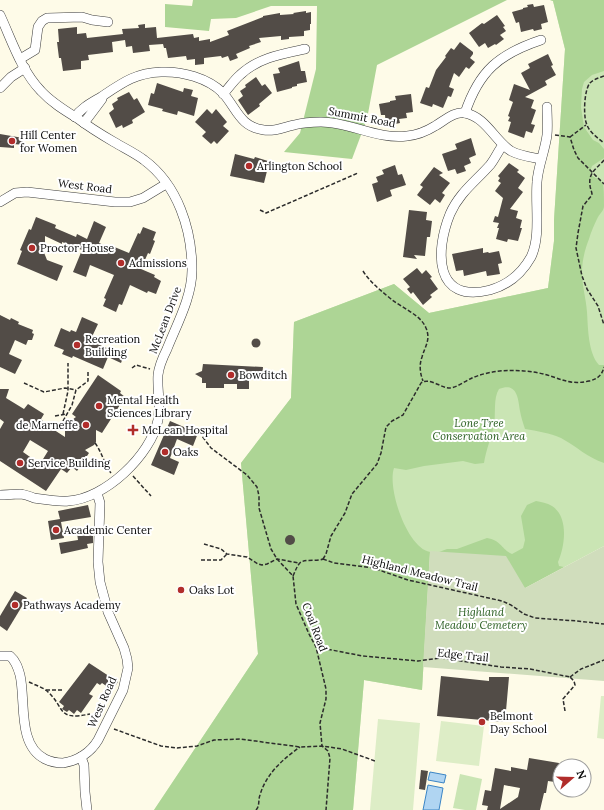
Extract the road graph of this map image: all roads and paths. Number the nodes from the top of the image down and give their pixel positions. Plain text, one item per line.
1 (0, 15) edge
2 (108, 22) dead end
3 (540, 40) dead end
4 (305, 49) dead end
5 (20, 58) junction
6 (25, 68) junction
7 (604, 76) edge
8 (0, 88) edge
9 (106, 93) junction
10 (223, 94) junction
11 (547, 107) dead end
12 (465, 113) junction
13 (74, 117) junction
14 (84, 123) junction
15 (586, 124) junction
16 (547, 134) junction
17 (570, 137) junction
18 (604, 143) edge
19 (503, 145) junction
20 (541, 159) junction
21 (604, 160) edge
22 (592, 172) junction
23 (358, 173) dead end
24 (166, 184) junction
25 (604, 184) edge
26 (0, 202) edge
27 (260, 210) dead end
28 (363, 271) dead end
29 (178, 290) dead end
30 (177, 301) dead end
31 (604, 325) edge
32 (68, 363) dead end
33 (604, 367) edge
34 (132, 368) dead end
35 (150, 369) dead end
36 (88, 371) dead end
37 (423, 381) junction
38 (24, 383) dead end
39 (68, 388) junction
40 (76, 390) junction
41 (63, 414) junction
42 (67, 414) junction
43 (55, 416) dead end
44 (63, 422) dead end
45 (199, 432) dead end
46 (95, 443) dead end
47 (132, 474) dead end
48 (112, 475) dead end
49 (97, 493) junction
50 (0, 495) edge
51 (151, 496) dead end
52 (204, 544) dead end
53 (227, 554) junction
54 (277, 559) junction
55 (323, 559) junction
56 (201, 560) dead end
57 (299, 563) junction
58 (293, 576) junction
59 (604, 624) edge
60 (316, 647) junction
61 (0, 656) edge
62 (604, 660) edge
63 (570, 677) junction
64 (20, 678) junction
65 (46, 690) junction
66 (64, 690) dead end
67 (565, 711) dead end
68 (90, 714) dead end
69 (104, 726) junction
70 (322, 746) junction
71 (300, 747) junction
72 (81, 757) junction
73 (375, 761) dead end
74 (87, 810) edge
75 (256, 810) edge
76 (326, 810) edge

1 - 5 street, McLean Drive
2 - 5 street
3 - 12 street
4 - 10 street
5 - 6 street, McLean Drive
6 - 8 street
6 - 13 street, McLean Drive
7 - 15 path
9 - 10 street, Summit Road
9 - 13 street, Summit Road
9 - 14 street, Summit Road
10 - 12 street, Summit Road
11 - 16 street
12 - 19 street
13 - 14 street, McLean Drive
14 - 24 street, McLean Drive
15 - 17 path
15 - 18 path
16 - 17 path
16 - 20 street
17 - 22 path
19 - 20 street
19 - 20 street
21 - 22 path
22 - 25 path
22 - 31 path
23 - 27 path
24 - 26 street, West Road
24 - 49 street, McLean Drive
28 - 37 path
29 - 30 path
32 - 39 path
33 - 37 path
34 - 35 path
36 - 40 path
37 - 55 path
38 - 39 path
39 - 40 path
39 - 41 path
40 - 42 path
41 - 42 path
41 - 43 path
42 - 44 path
45 - 54 path
46 - 48 path
47 - 51 path
49 - 50 street, McLean Drive
49 - 69 street, West Road
52 - 53 path
53 - 54 path
53 - 56 path
54 - 57 path
54 - 58 path
55 - 57 path
55 - 59 path, Highland Meadow Trail
57 - 58 path
58 - 60 path, Coal Road
60 - 63 path, Edge Trail
60 - 70 path, Coal Road
61 - 64 street, West Road
62 - 63 path
63 - 67 path
64 - 65 path
64 - 72 street, West Road
65 - 66 path
65 - 68 path
69 - 71 path
69 - 72 street, West Road
70 - 71 path
70 - 73 path
70 - 76 path, Coal Road
71 - 75 path
72 - 74 street

